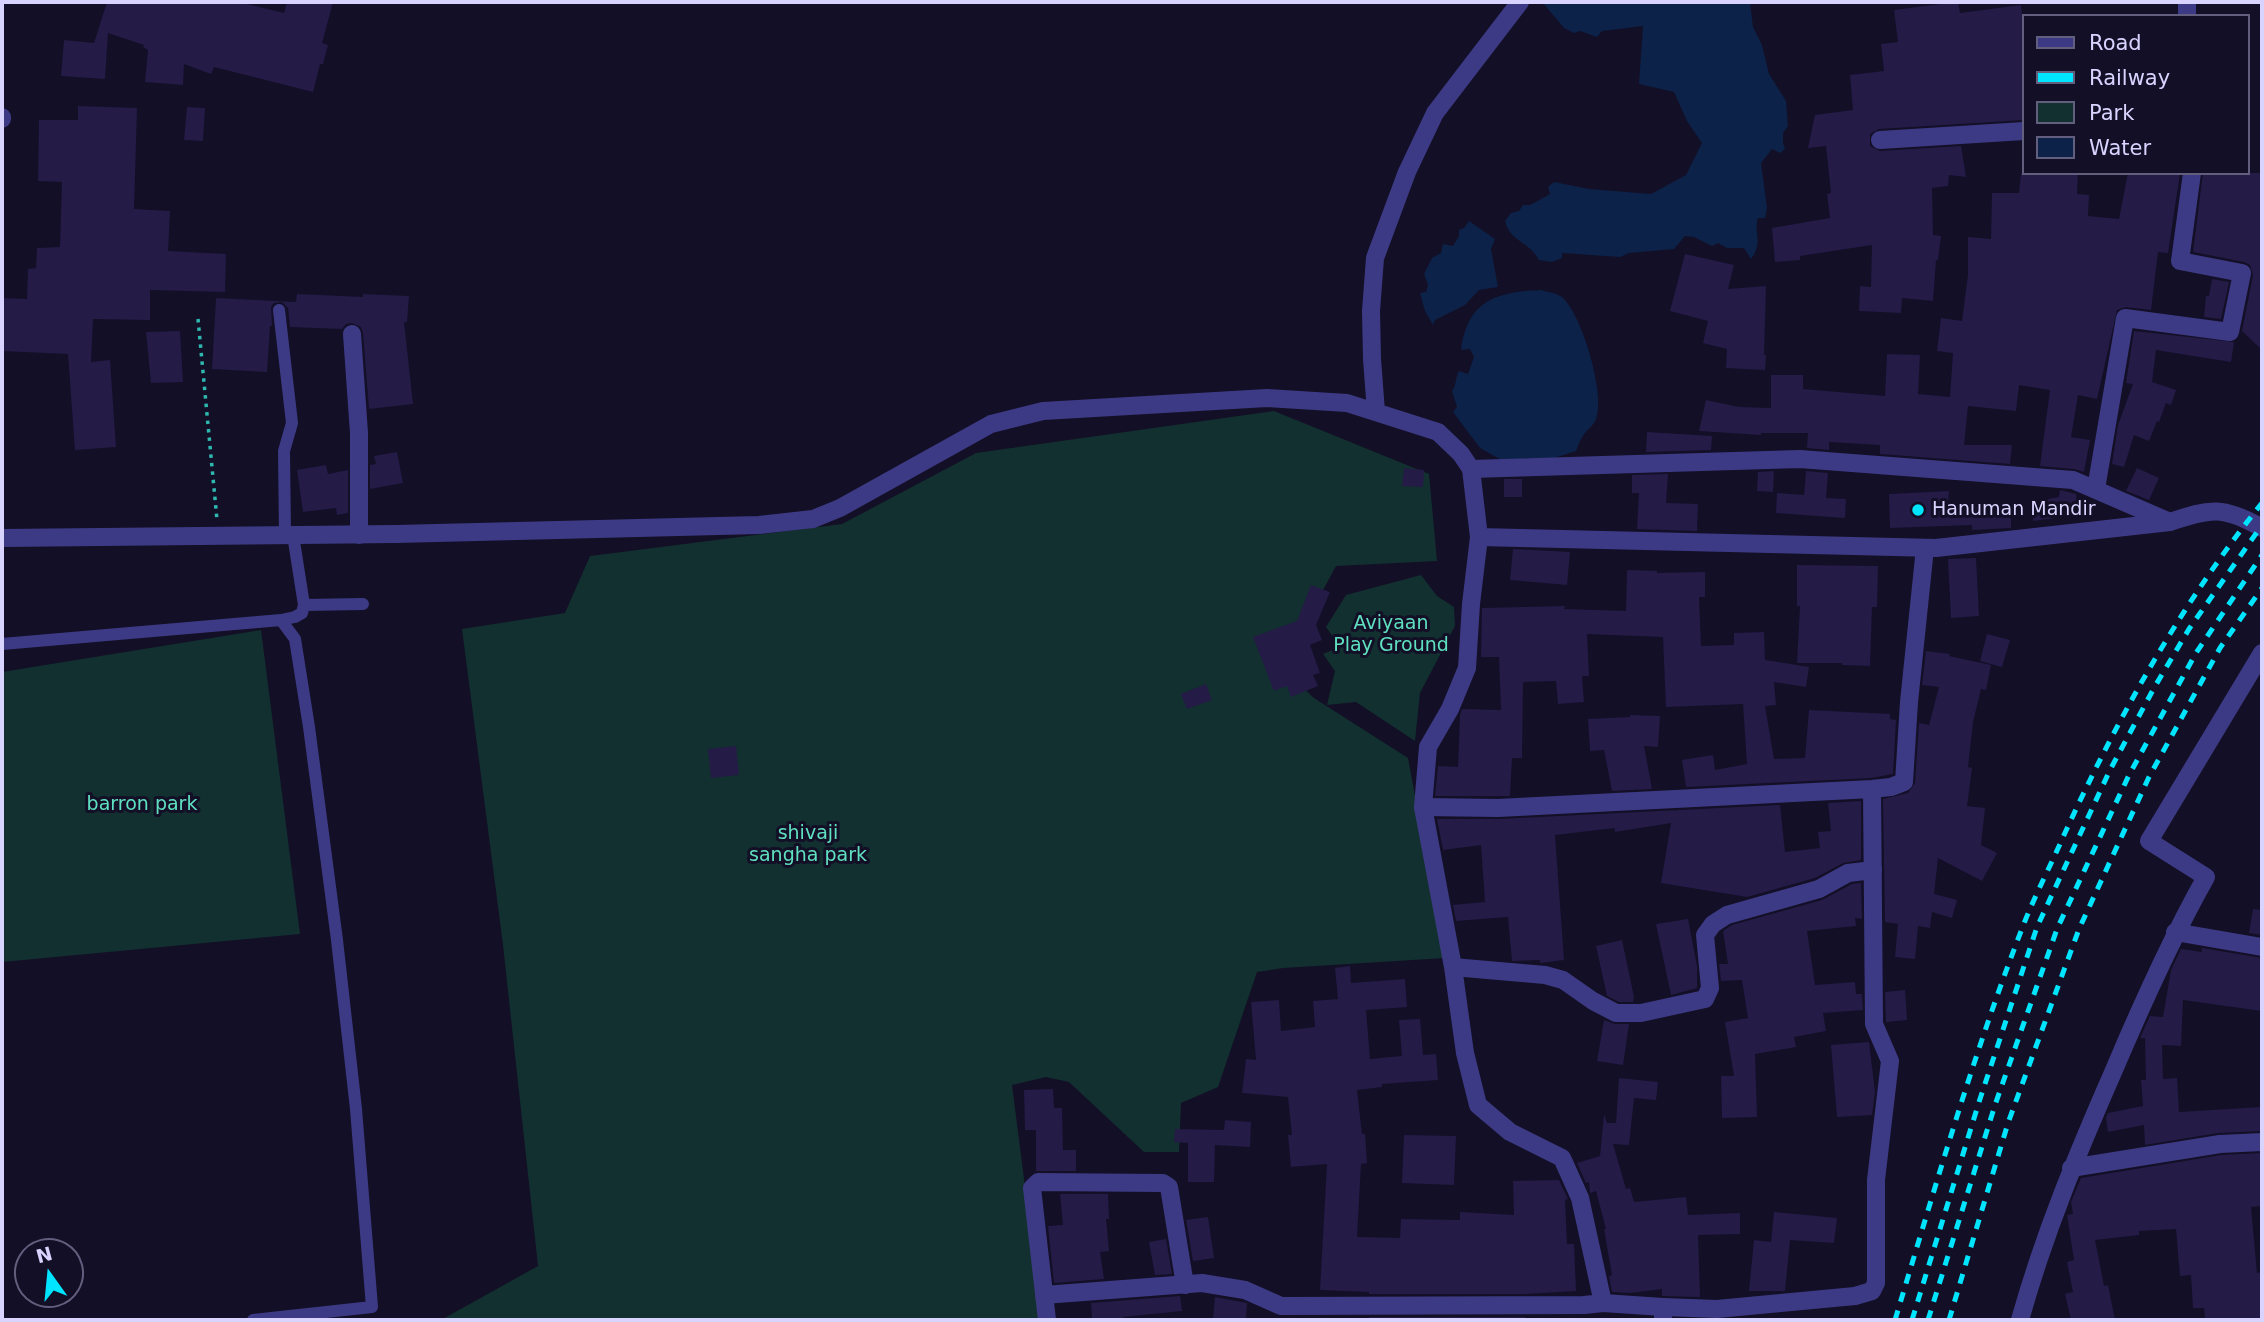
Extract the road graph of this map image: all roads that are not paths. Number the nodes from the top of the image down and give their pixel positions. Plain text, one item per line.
1 (1520, 2) edge
2 (2022, 131) edge
3 (1880, 140) dead end
4 (2192, 175) edge
5 (279, 310) dead end
6 (352, 334) dead end
7 (1376, 412) junction
8 (1471, 469) junction
9 (2096, 489) junction
10 (2170, 522) junction
11 (2262, 528) edge
12 (359, 534) junction
13 (289, 535) junction
14 (1479, 537) junction
15 (2, 538) edge
16 (1925, 548) junction
17 (363, 604) dead end
18 (304, 605) junction
19 (281, 620) junction
20 (2, 644) edge
21 (2262, 653) edge
22 (1872, 789) junction
23 (1423, 807) junction
24 (1873, 870) junction
25 (2175, 932) junction
26 (2262, 947) edge
27 (1453, 967) junction
28 (2262, 1142) edge
29 (2071, 1168) junction
30 (1185, 1285) junction
31 (1044, 1296) junction
32 (1603, 1303) junction
33 (1663, 1314) edge
34 (253, 1320) edge
35 (1047, 1320) edge
36 (2020, 1320) edge

1 - 7 street
2 - 3 street
4 - 9 street
5 - 13 lane
6 - 12 street
7 - 8 street
7 - 12 street
8 - 9 street
8 - 14 street
9 - 10 street
10 - 11 street
10 - 16 street
12 - 13 street
13 - 15 street
13 - 18 lane
14 - 16 street
14 - 23 street
16 - 22 street
17 - 18 lane
18 - 19 lane
19 - 20 lane
19 - 34 lane
21 - 25 street
22 - 23 street
22 - 24 street
23 - 27 street
24 - 27 street
24 - 33 street
25 - 26 street
25 - 29 street
27 - 32 street
28 - 29 street
29 - 36 street
30 - 31 street
30 - 31 street
30 - 32 street
31 - 35 street
32 - 33 street

